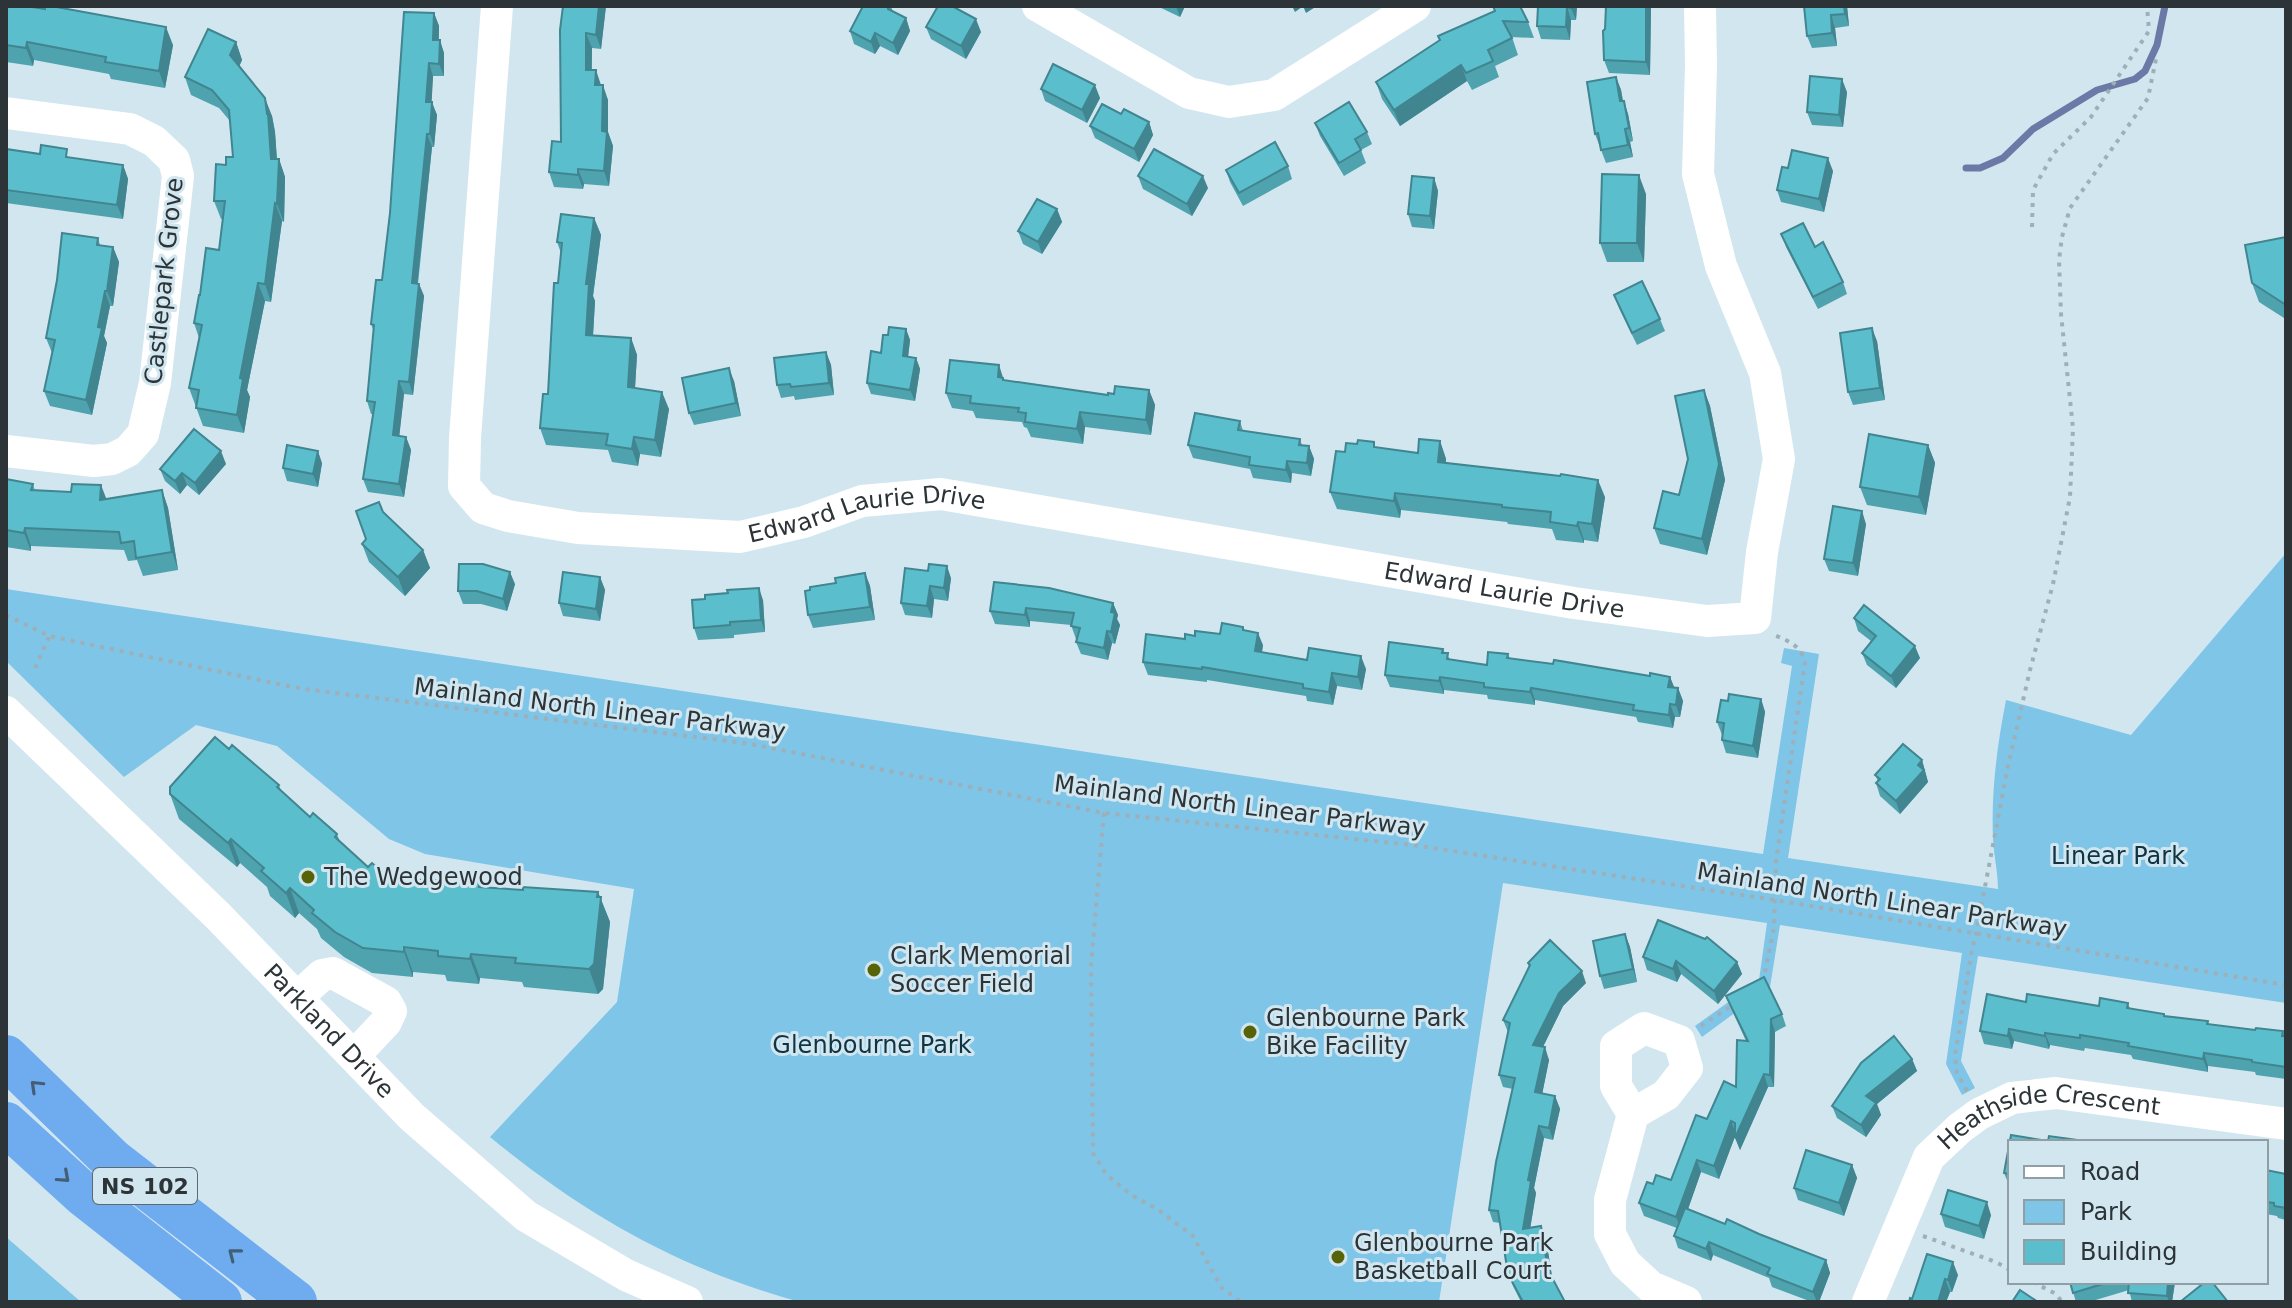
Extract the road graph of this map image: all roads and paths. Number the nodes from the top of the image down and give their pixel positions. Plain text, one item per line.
1 (497, 6) edge
2 (1038, 6) edge
3 (1415, 6) edge
4 (1700, 6) edge
5 (2147, 6) edge
6 (2157, 54) dead end
7 (6, 113) edge
8 (2032, 227) dead end
9 (6, 451) edge
10 (6, 615) edge
11 (1755, 618) junction
12 (49, 636) junction
13 (35, 668) dead end
14 (6, 712) edge
15 (1104, 813) junction
16 (1775, 900) junction
17 (1976, 934) junction
18 (2286, 985) edge
19 (1757, 988) edge
20 (1744, 997) edge
21 (297, 998) junction
22 (1679, 1041) junction
23 (354, 1056) junction
24 (6, 1057) edge
25 (1633, 1114) junction
26 (1979, 1114) junction
27 (6, 1124) edge
28 (2286, 1124) edge
29 (1898, 1228) junction
30 (2008, 1269) edge
31 (2037, 1284) edge
32 (220, 1302) edge
33 (295, 1302) edge
34 (687, 1302) edge
35 (1241, 1302) edge
36 (1686, 1302) edge
37 (1868, 1302) edge
38 (2062, 1302) edge

1 - 11 street, Edward Laurie Drive
2 - 3 street
4 - 11 street
5 - 8 path
6 - 17 path
7 - 9 street, Castlepark Grove
10 - 12 path, Mainland North Linear Parkway
11 - 16 path
12 - 13 path
12 - 15 path, Mainland North Linear Parkway
14 - 21 street, Parkland Drive
15 - 16 path, Mainland North Linear Parkway
15 - 35 path
16 - 17 path, Mainland North Linear Parkway
16 - 19 path
17 - 18 path, Mainland North Linear Parkway
17 - 26 path
20 - 22 path
21 - 23 street, Parkland Drive
21 - 23 street
22 - 25 street
22 - 25 street
23 - 34 street, Parkland Drive
33 -> 24 highway, NS 102
25 - 36 street
26 - 28 street, Heathside Crescent
26 - 29 street, Heathside Crescent
27 -> 32 highway, NS 102
29 - 30 path
29 - 37 street, Heathside Crescent
31 - 38 path

